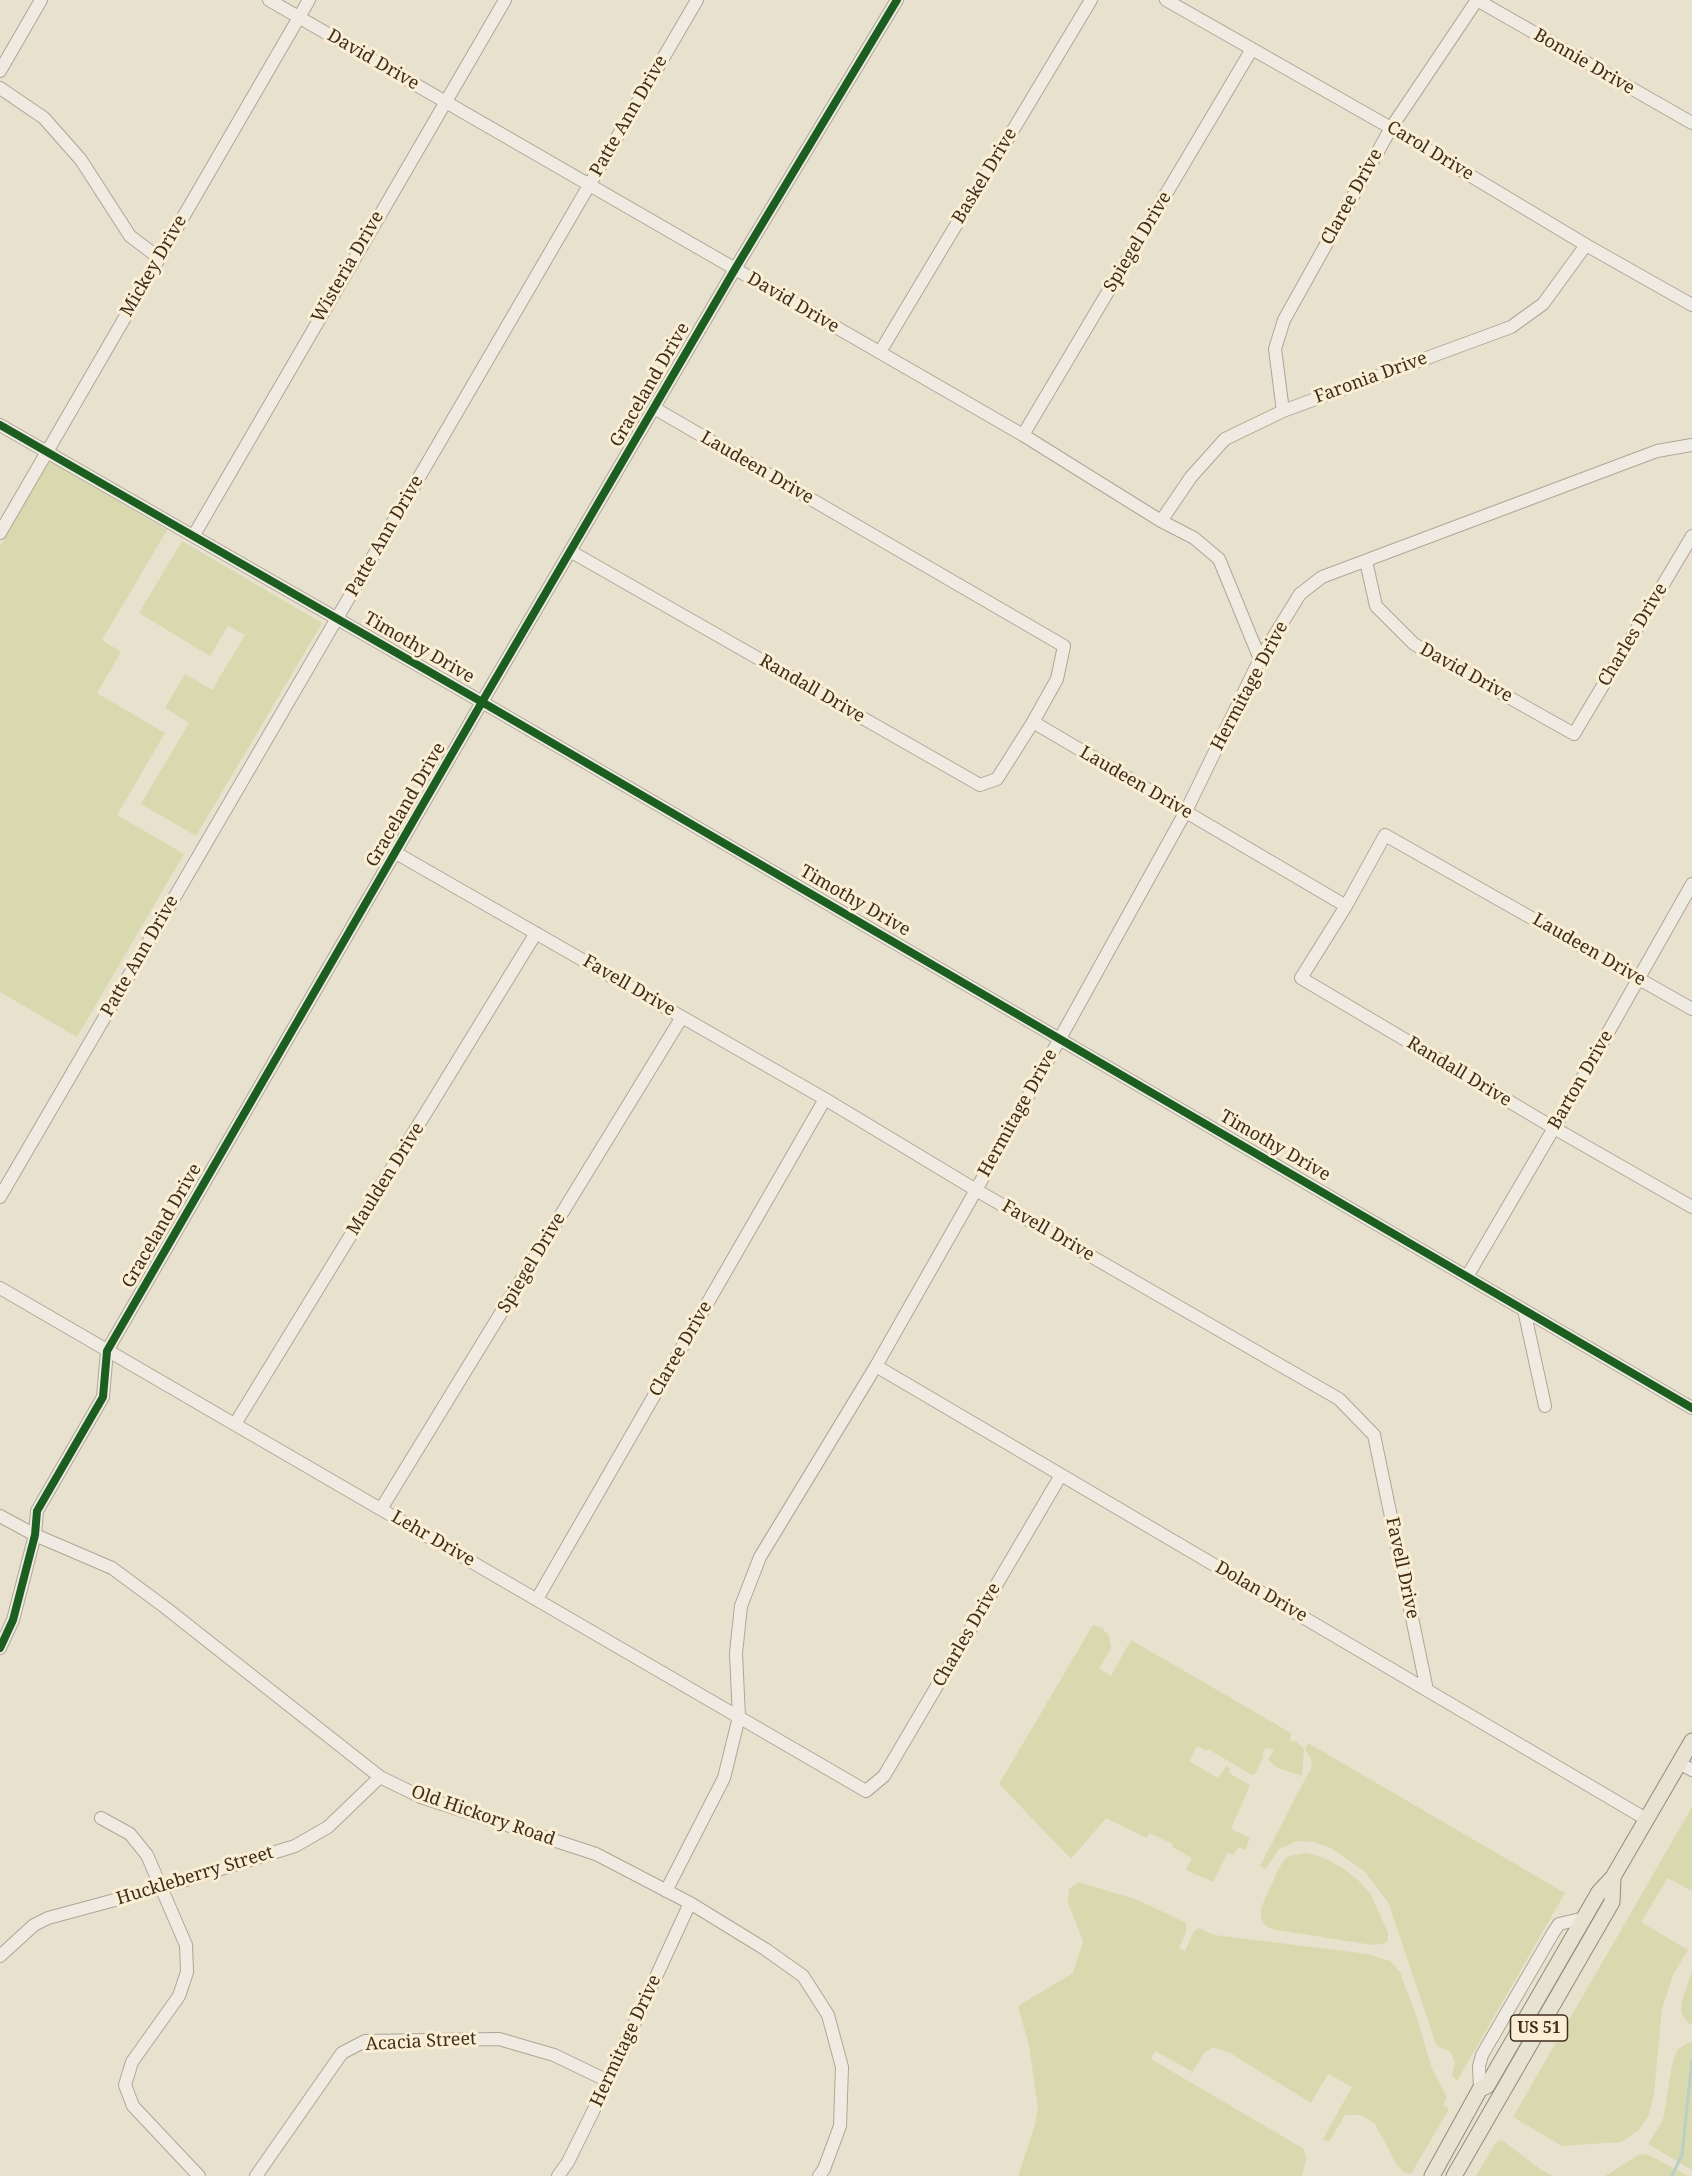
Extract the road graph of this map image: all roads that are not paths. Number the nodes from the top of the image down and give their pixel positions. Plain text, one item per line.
1 (41, 0) edge
2 (269, 0) edge
3 (309, 0) edge
4 (504, 0) edge
5 (697, 0) edge
6 (897, 0) edge
7 (1091, 0) edge
8 (1166, 0) edge
9 (1477, 0) edge
10 (299, 18) junction
11 (1252, 50) junction
12 (0, 71) edge
13 (0, 88) edge
14 (444, 101) junction
15 (1692, 123) edge
16 (1391, 128) junction
17 (590, 184) junction
18 (1586, 245) junction
19 (159, 258) junction
20 (735, 269) junction
21 (1692, 305) edge
22 (880, 352) junction
23 (654, 408) junction
24 (1283, 411) junction
25 (0, 425) edge
26 (1023, 435) junction
27 (1692, 445) edge
28 (47, 451) junction
29 (1161, 521) junction
30 (0, 533) edge
31 (194, 535) junction
32 (1692, 536) edge
33 (570, 551) junction
34 (1366, 561) junction
35 (337, 618) junction
36 (1260, 659) junction
37 (482, 702) junction
38 (1033, 722) junction
39 (1574, 734) joint
40 (1186, 812) junction
41 (396, 852) junction
42 (1692, 884) edge
43 (1346, 906) junction
44 (536, 933) junction
45 (1639, 979) junction
46 (1692, 1009) edge
47 (682, 1017) junction
48 (1059, 1038) junction
49 (825, 1099) junction
50 (1554, 1128) junction
51 (976, 1190) junction
52 (0, 1197) edge
53 (1692, 1207) edge
54 (1468, 1275) junction
55 (0, 1288) edge
56 (1524, 1310) junction
57 (107, 1351) junction
58 (876, 1366) junction
59 (1545, 1406) dead end
60 (1691, 1406) edge
61 (235, 1424) junction
62 (1061, 1475) junction
63 (381, 1509) junction
64 (0, 1516) edge
65 (35, 1535) junction
66 (537, 1599) junction
67 (0, 1648) edge
68 (1427, 1690) junction
69 (739, 1717) junction
70 (1692, 1741) edge
71 (1685, 1766) edge
72 (380, 1777) junction
73 (866, 1791) joint
74 (101, 1818) dead end
75 (1646, 1819) junction
76 (1613, 1877) junction
77 (163, 1887) junction
78 (666, 1891) junction
79 (690, 1903) junction
80 (0, 1956) edge
81 (608, 2081) junction
82 (199, 2176) edge
83 (256, 2176) edge
84 (558, 2176) edge
85 (819, 2176) edge
86 (1432, 2176) edge
87 (1454, 2176) edge

1 - 12 street
2 - 10 street, David Drive
3 - 10 street, Mickey Drive
4 - 14 street, Wisteria Drive
5 - 17 street, Patte Ann Drive
6 - 20 street, Graceland Drive
7 - 22 street, Baskel Drive
8 - 11 street, Carol Drive
9 - 15 street, Bonnie Drive
9 - 16 street, Claree Drive
10 - 14 street, David Drive
10 - 19 street, Mickey Drive
11 - 16 street, Carol Drive
11 - 26 street, Spiegel Drive
13 - 19 street
14 - 17 street, David Drive
14 - 31 street, Wisteria Drive
16 - 18 street, Carol Drive
16 - 24 street, Claree Drive
17 - 20 street, David Drive
17 - 35 street, Patte Ann Drive
18 - 21 street, Carol Drive
18 - 24 street, Faronia Drive
19 - 28 street, Mickey Drive
20 - 22 street, David Drive
20 - 23 street, Graceland Drive
22 - 26 street, David Drive
23 - 33 street, Graceland Drive
23 - 38 street, Laudeen Drive
24 - 29 street, Faronia Drive
25 - 28 street, Timothy Drive
26 - 29 street, David Drive
27 - 34 street, Hermitage Drive
28 - 30 street, Mickey Drive
28 - 31 street, Timothy Drive
29 - 36 street, David Drive
31 - 35 street, Timothy Drive
32 - 39 street, Charles Drive
33 - 37 street, Graceland Drive
33 - 38 street, Randall Drive
34 - 36 street, Hermitage Drive
34 - 39 street, David Drive
35 - 37 street, Timothy Drive
35 - 52 street, Patte Ann Drive
36 - 40 street, Hermitage Drive
37 - 41 street, Graceland Drive
37 - 48 street, Timothy Drive
38 - 40 street, Laudeen Drive
40 - 43 street, Laudeen Drive
40 - 48 street, Hermitage Drive
41 - 44 street, Favell Drive
41 - 57 street, Graceland Drive
42 - 45 street, Barton Drive
43 - 45 street, Laudeen Drive
43 - 50 street, Randall Drive
44 - 47 street, Favell Drive
44 - 61 street, Maulden Drive
45 - 46 street, Laudeen Drive
45 - 50 street, Barton Drive
47 - 49 street, Favell Drive
47 - 63 street, Spiegel Drive
48 - 51 street, Hermitage Drive
48 - 54 street, Timothy Drive
49 - 51 street, Favell Drive
49 - 66 street, Claree Drive
50 - 53 street, Randall Drive
50 - 54 street, Barton Drive
51 - 58 street, Hermitage Drive
51 - 68 street, Favell Drive
54 - 56 street, Timothy Drive
55 - 57 street, Lehr Drive
56 - 59 street
56 - 60 street, Timothy Drive
57 - 61 street, Lehr Drive
57 - 65 street, Graceland Drive
58 - 62 street, Dolan Drive
58 - 69 street, Hermitage Drive
61 - 63 street, Lehr Drive
62 - 68 street, Dolan Drive
62 - 73 street, Charles Drive
63 - 66 street, Lehr Drive
64 - 65 street, Old Hickory Road
65 - 67 street, Graceland Drive
65 - 72 street, Old Hickory Road
66 - 69 street, Lehr Drive
68 - 75 street, Dolan Drive
69 - 73 street, Lehr Drive
69 - 78 street, Hermitage Drive
70 - 71 main road, US 51
71 - 75 main road, US 51
72 - 77 street, Huckleberry Street
72 - 78 street, Old Hickory Road
74 - 77 street
75 - 76 main road, US 51
76 - 86 main road, US 51
76 - 87 main road, US 51
77 - 80 street, Huckleberry Street
77 - 82 street
78 - 79 street, Old Hickory Road
79 - 81 street, Hermitage Drive
79 - 85 street, Old Hickory Road
81 - 83 street, Acacia Street
81 - 84 street, Hermitage Drive

